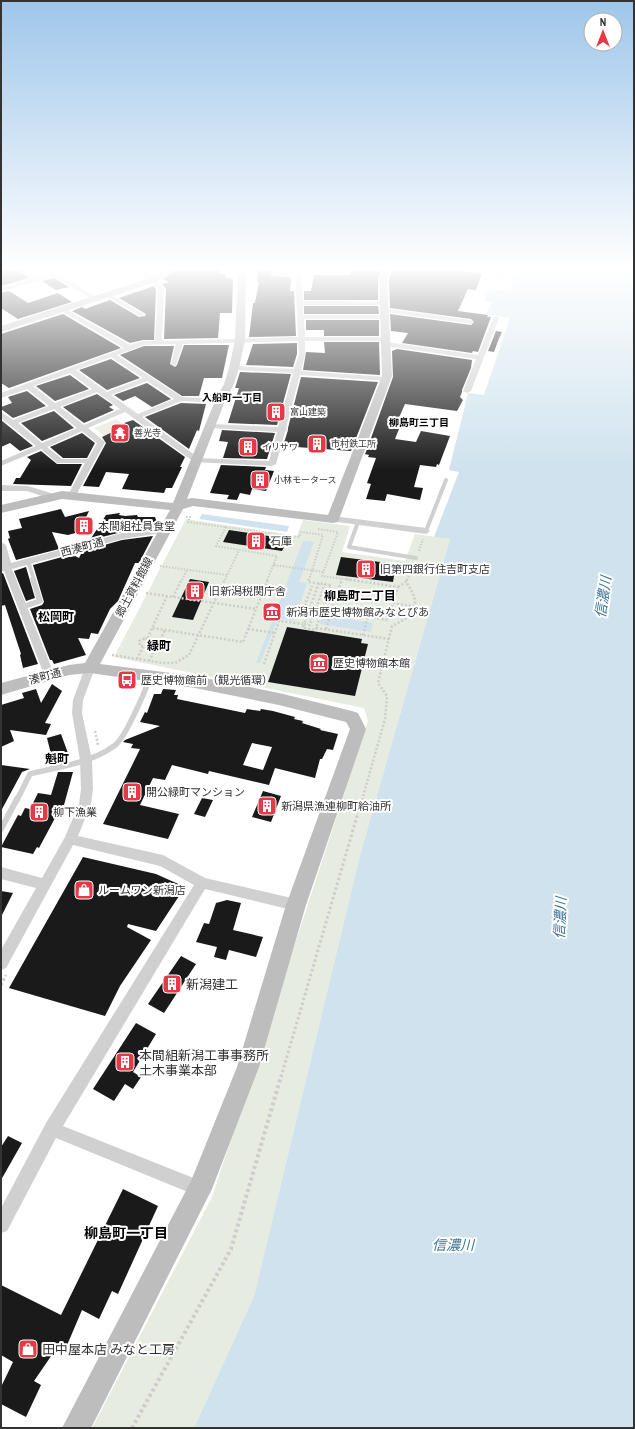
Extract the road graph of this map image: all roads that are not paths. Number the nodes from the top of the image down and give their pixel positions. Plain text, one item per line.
1 (110, 337) edge
2 (159, 337) edge
3 (240, 337) edge
4 (386, 337) edge
5 (488, 337) edge
6 (302, 339) junction
7 (240, 340) junction
8 (386, 342) junction
9 (158, 343) junction
10 (180, 343) junction
11 (130, 348) junction
12 (112, 355) junction
13 (480, 357) junction
14 (174, 364) dead end
15 (234, 368) junction
16 (71, 370) junction
17 (297, 372) junction
18 (149, 378) junction
19 (387, 379) junction
20 (28, 386) junction
21 (98, 389) junction
22 (467, 391) dead end
23 (3, 393) edge
24 (106, 395) junction
25 (180, 399) junction
26 (220, 401) junction
27 (55, 406) junction
28 (126, 409) junction
29 (1, 414) edge
30 (137, 417) junction
31 (12, 423) junction
32 (211, 426) junction
33 (83, 428) junction
34 (283, 430) junction
35 (42, 446) junction
36 (198, 460) junction
37 (90, 461) junction
38 (1, 464) edge
39 (446, 480) dead end
40 (1, 488) edge
41 (72, 495) junction
42 (51, 496) junction
43 (1, 509) edge
44 (182, 512) junction
45 (333, 519) junction
46 (358, 522) junction
47 (165, 530) junction
48 (426, 531) joint
49 (1, 545) edge
50 (416, 558) road end
51 (28, 561) junction
52 (4, 568) edge
53 (22, 607) junction
54 (90, 668) junction
55 (150, 668) junction
56 (48, 674) junction
57 (1, 689) edge
58 (86, 760) junction
59 (1, 829) edge
60 (70, 838) junction
61 (1, 873) edge
62 (202, 883) junction
63 (44, 884) junction
64 (296, 905) junction
65 (1, 963) edge
66 (52, 1129) junction
67 (200, 1189) junction
68 (1, 1225) edge
69 (76, 1428) edge

1 - 11 street
2 - 9 street
3 - 7 street, 郷土資料館線
4 - 8 street
5 - 13 street
6 - 7 street
6 - 8 street
6 - 17 street
7 - 10 street
7 - 15 street, 郷土資料館線
8 - 13 street
8 - 19 street
9 - 10 street
9 - 11 street
10 - 14 street
11 - 12 street
12 - 16 street
12 - 18 street
13 - 22 street
15 - 17 street
15 - 26 street, 郷土資料館線
16 - 20 street
16 - 21 street
17 - 19 street
17 - 34 street
18 - 24 street
18 - 25 street
19 - 45 street
20 - 23 street
20 - 27 street
21 - 24 street
21 - 27 street
24 - 28 street
25 - 26 street
25 - 30 street
26 - 32 street, 郷土資料館線
27 - 31 street
27 - 33 street
28 - 30 street
28 - 33 street
29 - 31 street
30 - 36 street
31 - 35 street
32 - 34 street
32 - 36 street, 郷土資料館線
33 - 35 street
33 - 37 street
34 - 36 street
35 - 37 street
35 - 38 street
36 - 44 street, 郷土資料館線
37 - 41 street
39 - 48 lane
40 - 42 street
41 - 42 street
41 - 44 street
42 - 43 street
44 - 45 street
44 - 47 street, 郷土資料館線
45 - 46 street
46 - 48 street
46 - 50 lane
47 - 51 street, 西湊町通
47 - 54 street, 郷土資料館線
49 - 52 street
51 - 52 street, 西湊町通
51 - 53 lane
52 - 53 street
53 - 56 street
54 - 55 street, 湊町通
54 - 56 street, 湊町通
54 - 58 street
55 - 58 lane
55 - 64 street, 湊町通
56 - 57 street, 湊町通
58 - 59 lane
58 - 60 street
60 - 62 street
60 - 63 street
61 - 63 street
62 - 64 street
62 - 66 street
63 - 65 street
64 - 67 street, 湊町通
66 - 67 street
66 - 68 street
67 - 69 street, 湊町通

